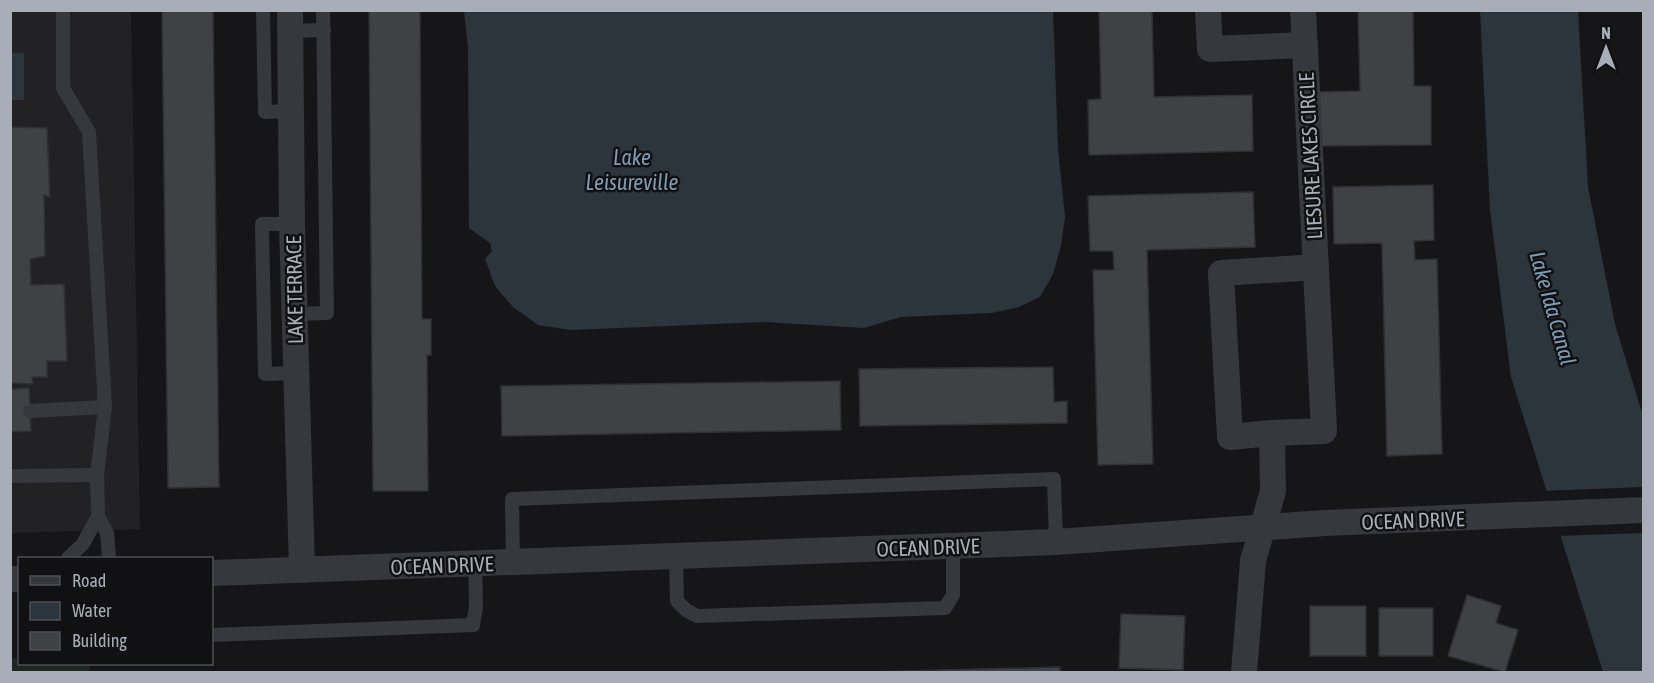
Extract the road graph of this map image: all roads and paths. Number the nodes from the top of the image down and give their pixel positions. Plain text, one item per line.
1 (63, 10) edge
2 (263, 10) edge
3 (323, 10) edge
4 (1208, 10) edge
5 (1303, 10) edge
6 (290, 21) edge
7 (324, 30) junction
8 (1305, 45) junction
9 (291, 111) junction
10 (292, 224) junction
11 (1316, 267) junction
12 (294, 314) junction
13 (296, 373) junction
14 (105, 407) junction
15 (30, 411) dead end
16 (1272, 433) junction
17 (97, 475) junction
18 (10, 476) edge
19 (1644, 510) edge
20 (98, 516) junction
21 (1263, 527) junction
22 (1056, 543) junction
23 (952, 546) junction
24 (69, 557) edge
25 (109, 557) edge
26 (676, 557) junction
27 (513, 563) junction
28 (475, 564) junction
29 (302, 570) junction
30 (213, 573) edge
31 (213, 634) edge
32 (1244, 672) edge

1 - 14 lane
2 - 9 lane
3 - 7 lane
4 - 8 street, LIESURE LAKES CIRCLE
5 - 8 street, LIESURE LAKES CIRCLE
6 - 7 lane
6 - 9 street, LAKE TERRACE
7 - 12 lane
8 - 11 street, LIESURE LAKES CIRCLE
9 - 10 street, LAKE TERRACE
10 - 12 street, LAKE TERRACE
10 - 13 lane
11 - 16 street, LIESURE LAKES CIRCLE
11 - 16 street, LIESURE LAKES CIRCLE
12 - 13 street, LAKE TERRACE
13 - 29 street, LAKE TERRACE
14 - 15 lane
14 - 17 lane
16 - 21 street
17 - 18 lane
17 - 20 lane
19 - 21 street, OCEAN DRIVE
20 - 24 lane
20 - 25 lane
21 - 22 street, OCEAN DRIVE
21 - 32 street
22 - 23 street, OCEAN DRIVE
22 - 27 lane
23 - 26 street, OCEAN DRIVE
23 - 26 lane
26 - 27 street, OCEAN DRIVE
27 - 28 street, OCEAN DRIVE
28 - 29 street, OCEAN DRIVE
28 - 31 lane
29 - 30 street, OCEAN DRIVE

